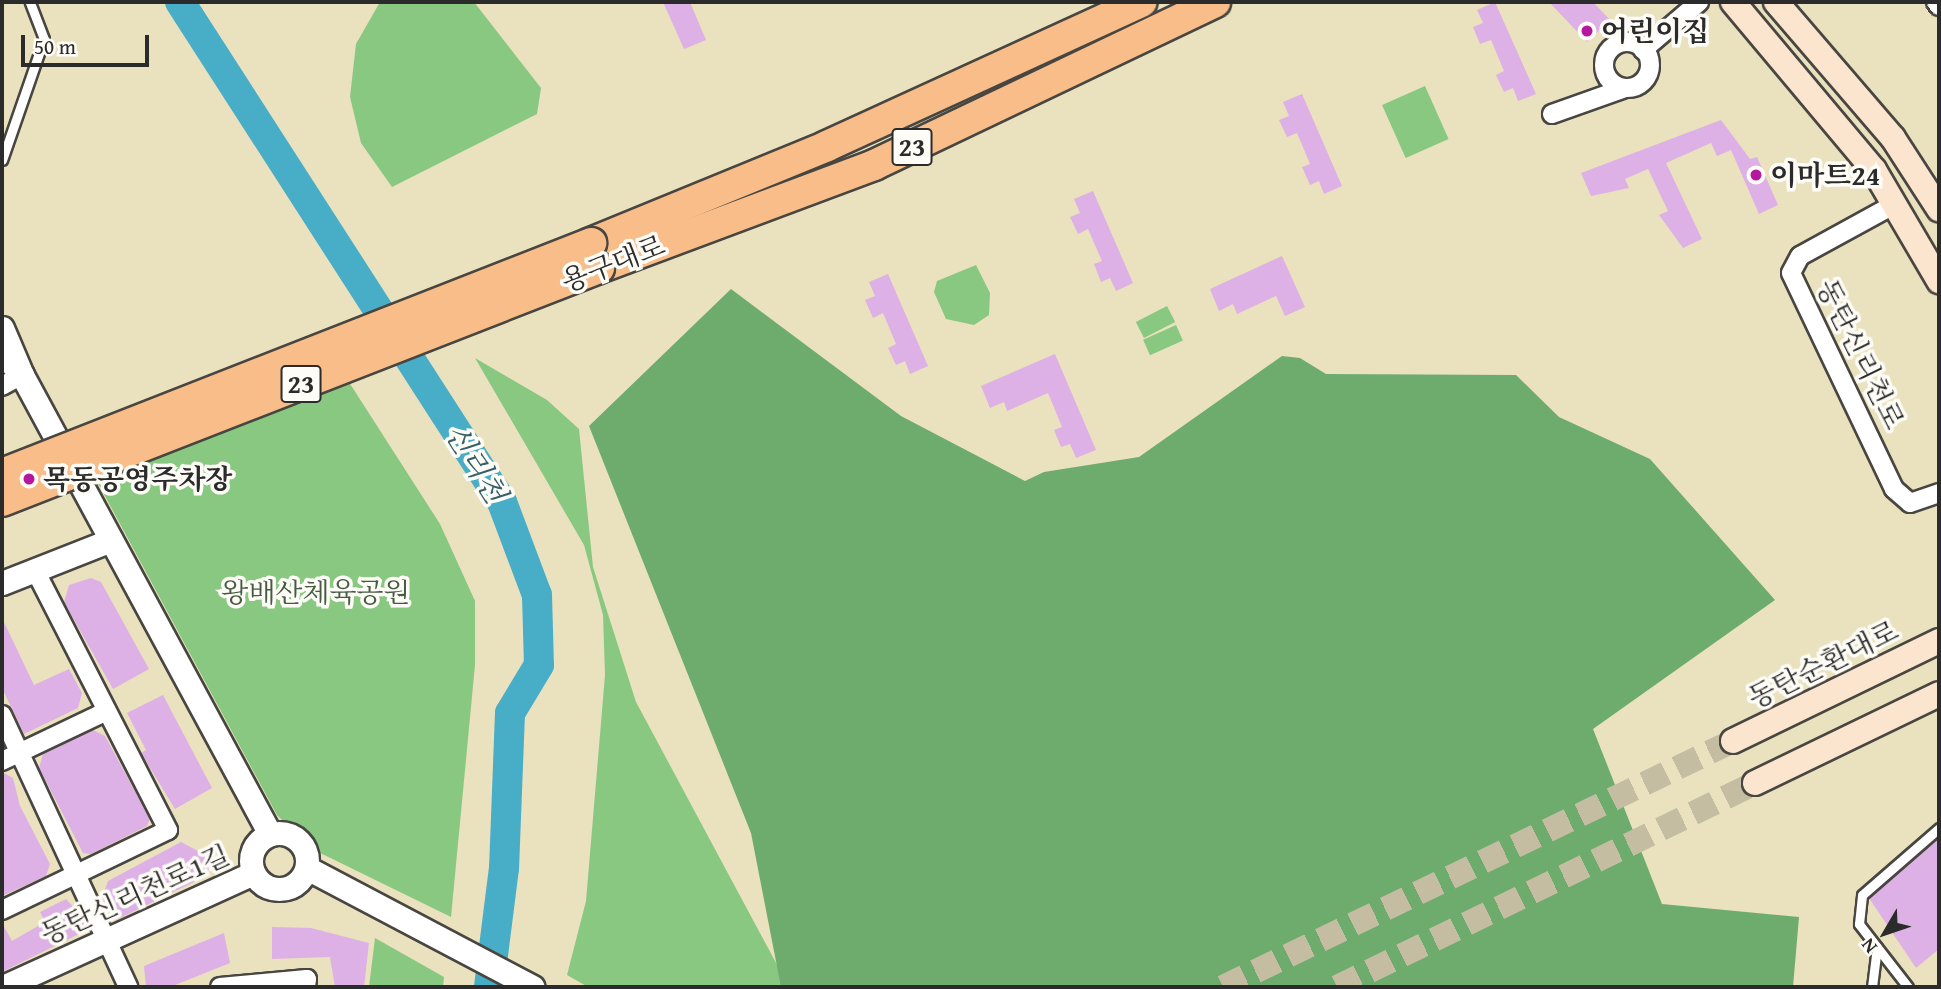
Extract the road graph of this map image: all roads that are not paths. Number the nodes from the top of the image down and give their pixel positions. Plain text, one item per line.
1 (30, 2) edge
2 (1142, 2) edge
3 (1215, 2) edge
4 (1699, 2) edge
5 (1733, 2) edge
6 (1776, 2) edge
7 (1936, 2) edge
8 (1939, 6) edge
9 (1643, 50) junction
10 (1604, 69) junction
11 (1625, 88) junction
12 (1584, 98) junction
13 (1552, 114) dead end
14 (2, 160) edge
15 (1935, 193) edge
16 (1895, 204) junction
17 (595, 255) junction
18 (1939, 281) edge
19 (2, 328) edge
20 (2, 353) edge
21 (22, 375) junction
22 (2, 386) edge
23 (2, 474) edge
24 (1939, 494) edge
25 (2, 501) edge
26 (111, 540) junction
27 (35, 570) junction
28 (2, 583) edge
29 (1939, 641) edge
30 (1939, 694) edge
31 (107, 711) junction
32 (2, 715) edge
33 (1733, 741) tunnel mouth
34 (19, 753) junction
35 (2, 761) edge
36 (1755, 783) tunnel mouth
37 (1939, 828) edge
38 (270, 834) junction
39 (307, 868) junction
40 (253, 873) junction
41 (76, 874) junction
42 (2, 910) edge
43 (105, 938) junction
44 (1877, 947) junction
45 (3, 987) edge
46 (128, 987) edge
47 (220, 987) edge
48 (306, 987) edge
49 (533, 987) edge
50 (1872, 987) edge
51 (1908, 987) edge

1 - 14 lane
2 - 17 highway, 용구대로 / 23
3 - 17 highway, 용구대로 / 23
4 - 9 street
5 - 16 main road
6 - 15 main road
7 - 8 street
9 - 10 street
9 - 11 street
10 - 11 street
10 - 12 street
11 - 12 street
12 - 13 street
16 - 18 main road
16 - 24 street, 동탄신리천로
17 - 23 highway, 용구대로 / 23, bridge
17 - 25 highway, 용구대로 / 23, bridge
19 - 21 street
20 - 21 street
21 - 22 street
21 - 26 street
26 - 27 street
26 - 38 street
27 - 28 street
27 - 31 street
29 - 33 main road, 동탄순환대로
30 - 36 main road
31 - 34 street
31 - 41 street
32 - 34 street
34 - 35 street
34 - 41 street
37 - 44 lane
38 - 39 street
38 - 40 street, 동탄신리천로1길
39 - 40 street, 동탄신리천로1길
39 - 49 street
40 - 43 street, 동탄신리천로1길
41 - 42 street
41 - 43 street
43 - 45 street, 동탄신리천로1길
43 - 46 street
44 - 50 lane
44 - 51 lane
47 - 48 street

